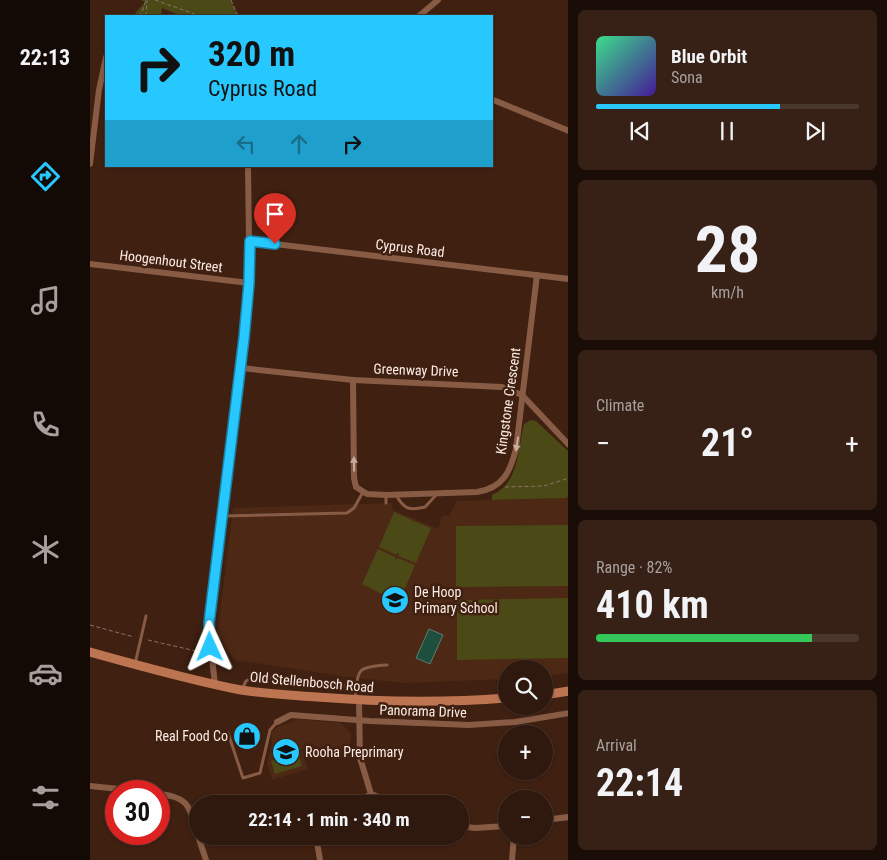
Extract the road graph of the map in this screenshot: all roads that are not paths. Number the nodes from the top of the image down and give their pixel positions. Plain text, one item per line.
1 (438, 0) edge
2 (419, 15) edge
3 (105, 68) edge
4 (103, 91) edge
5 (493, 100) edge
6 (568, 131) edge
7 (90, 164) edge
8 (248, 167) edge
9 (250, 241) junction
10 (90, 264) edge
11 (536, 276) junction
12 (568, 279) edge
13 (249, 283) junction
14 (241, 368) junction
15 (353, 380) junction
16 (522, 395) junction
17 (568, 445) edge
18 (363, 492) junction
19 (437, 493) junction
20 (396, 494) junction
21 (386, 495) junction
22 (386, 503) dead end
23 (223, 516) junction
24 (146, 616) dead end
25 (90, 652) edge
26 (135, 664) junction
27 (387, 664) dead end
28 (215, 684) junction
29 (355, 688) junction
30 (241, 690) junction
31 (568, 691) edge
32 (553, 694) edge
33 (498, 698) edge
34 (357, 701) junction
35 (568, 713) edge
36 (359, 721) junction
37 (277, 722) joint
38 (228, 733) dead end
39 (90, 786) edge
40 (105, 788) edge
41 (371, 794) edge
42 (170, 795) edge
43 (189, 809) edge
44 (568, 816) edge
45 (553, 818) edge
46 (469, 827) edge
47 (498, 827) edge
48 (201, 845) edge
49 (318, 845) edge
50 (513, 845) edge
51 (206, 860) edge
52 (320, 860) edge
53 (512, 860) edge

1 - 2 street
3 - 4 street
4 - 7 street
5 - 6 street
8 - 9 street
9 - 11 street, Cyprus Road
9 - 13 street
10 - 13 street, Hoogenhout Street
11 - 12 street, Cyprus Road
11 - 16 street, Kingstone Crescent
13 - 14 street
14 - 15 street, Greenway Drive
14 - 23 street
15 - 16 street, Greenway Drive
18 -> 15 street
16 - 17 street, Greenway Drive
16 -> 19 street, Kingstone Crescent
18 - 21 street
18 - 23 lane
19 - 20 street
19 - 20 lane
20 - 21 street
21 - 22 lane
23 - 28 street
24 - 26 lane
25 - 26 street, Old Stellenbosch Road
26 - 28 street, Old Stellenbosch Road
27 - 29 lane
28 - 30 street, Old Stellenbosch Road
29 - 30 lane
29 - 34 lane
30 - 34 street, Old Stellenbosch Road
31 - 32 street
33 - 34 street, Old Stellenbosch Road
34 - 36 street
35 - 36 street, Panorama Drive
36 - 37 street, Panorama Drive
36 - 41 street
37 - 38 lane
39 - 40 street
42 - 43 street
44 - 45 street
46 - 47 street
48 - 51 street
49 - 52 street
50 - 53 street

